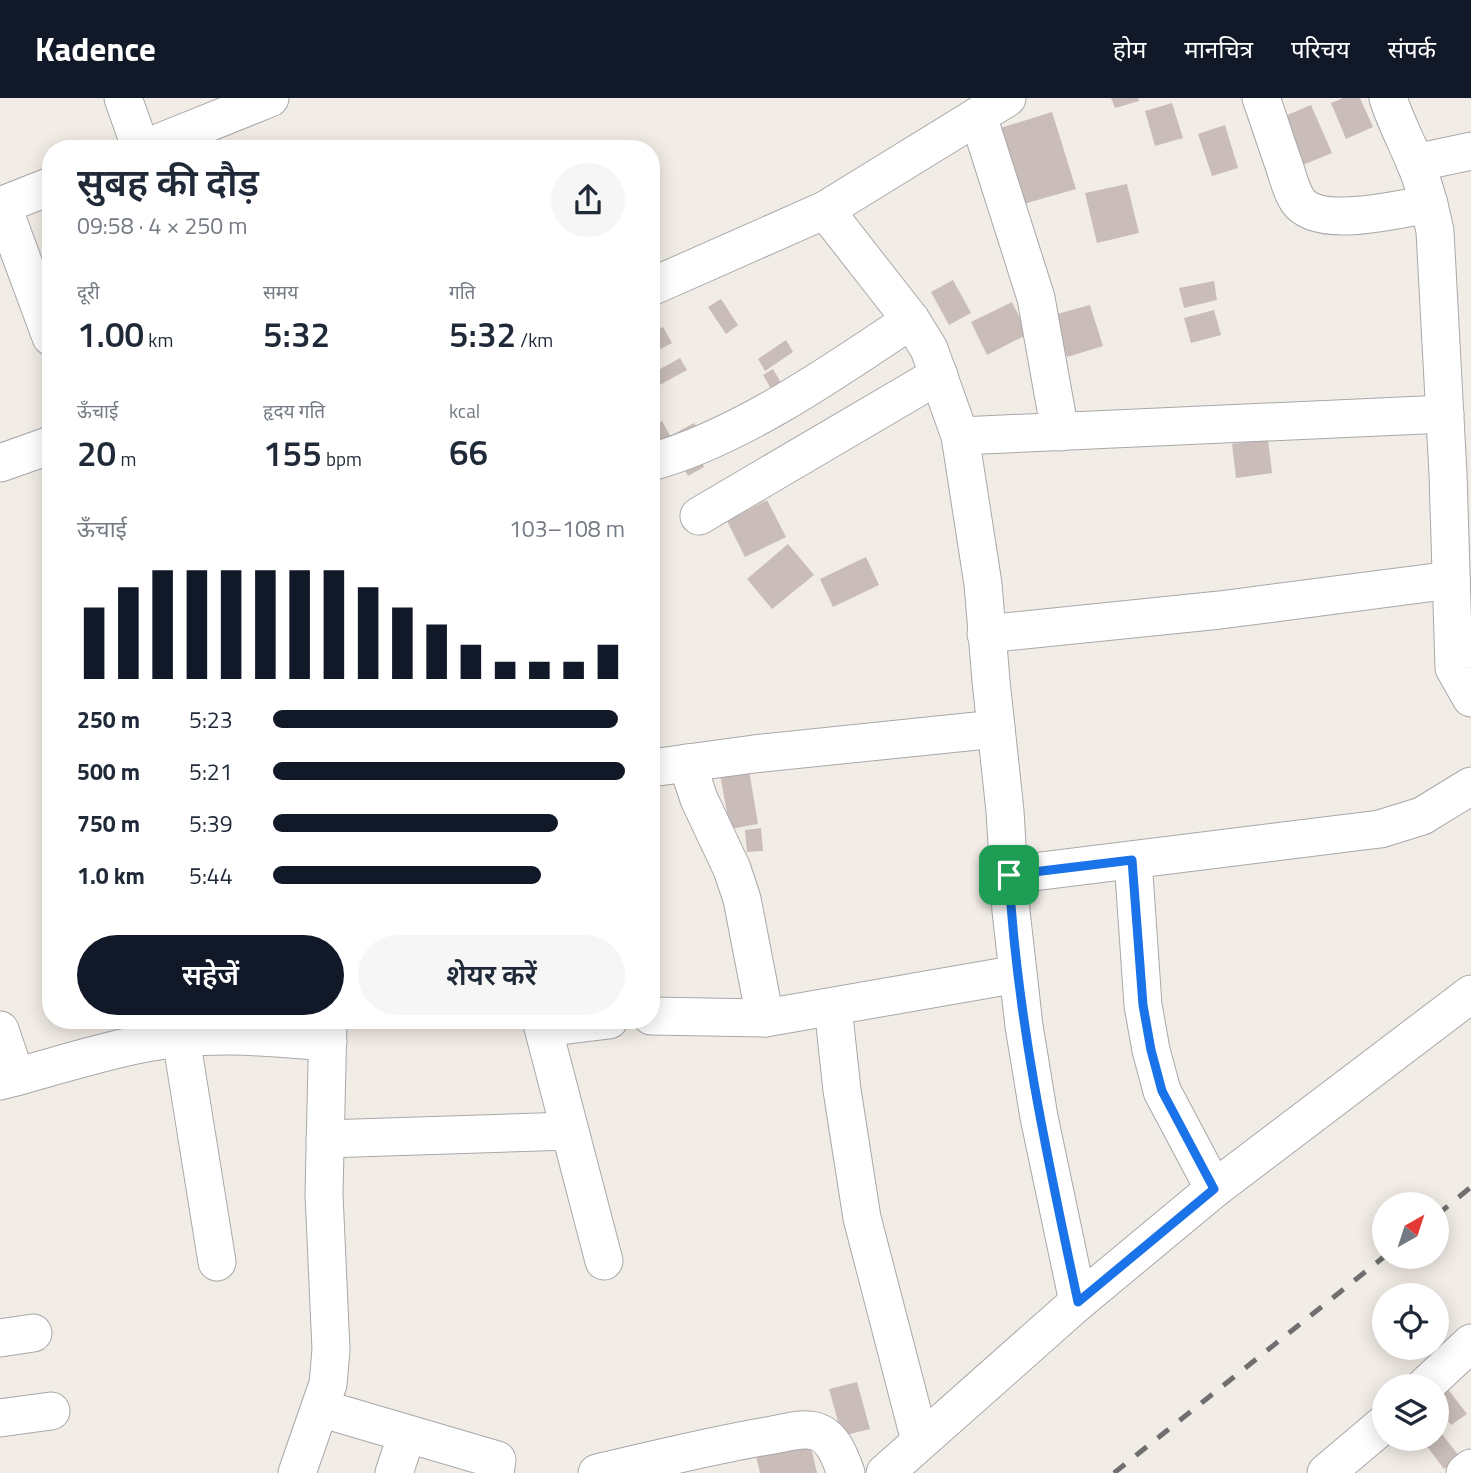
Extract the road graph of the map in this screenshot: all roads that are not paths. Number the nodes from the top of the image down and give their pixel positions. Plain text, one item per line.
1 (123, 98) edge
2 (270, 98) edge
3 (1261, 98) edge
4 (1388, 98) edge
5 (993, 107) edge
6 (139, 140) edge
7 (165, 140) edge
8 (1471, 151) edge
9 (1415, 163) junction
10 (42, 190) edge
11 (1429, 204) junction
12 (1, 206) edge
13 (825, 210) junction
14 (660, 283) edge
15 (1455, 295) edge
16 (42, 313) edge
17 (911, 320) junction
18 (939, 374) junction
19 (1454, 401) edge
20 (1060, 432) junction
21 (960, 436) junction
22 (42, 447) edge
23 (660, 460) edge
24 (0, 463) edge
25 (699, 516) dead end
26 (1451, 580) junction
27 (986, 634) junction
28 (1466, 675) edge
29 (996, 729) junction
30 (687, 763) junction
31 (660, 767) edge
32 (1471, 786) edge
33 (1132, 860) junction
34 (1009, 875) junction
35 (1018, 974) junction
36 (1471, 994) edge
37 (833, 1007) junction
38 (660, 1016) edge
39 (765, 1018) junction
40 (543, 1029) edge
41 (0, 1030) edge
42 (328, 1031) edge
43 (181, 1038) junction
44 (8, 1079) edge
45 (569, 1131) junction
46 (326, 1139) junction
47 (1214, 1189) junction
48 (604, 1261) dead end
49 (217, 1262) dead end
50 (1078, 1302) junction
51 (1471, 1343) edge
52 (1438, 1374) edge
53 (320, 1408) junction
54 (51, 1411) dead end
55 (0, 1418) edge
56 (407, 1434) junction
57 (1372, 1434) edge
58 (920, 1441) junction
59 (1471, 1468) edge
60 (297, 1473) edge
61 (394, 1473) edge
62 (495, 1473) edge
63 (597, 1473) edge
64 (846, 1473) edge
65 (885, 1473) edge
66 (1326, 1473) edge
67 (1465, 1473) edge

1 - 6 street
2 - 7 street
3 - 11 street
4 - 9 street
5 - 13 street
5 - 20 street
8 - 9 street
9 - 11 street
10 - 12 street
11 - 15 street
12 - 16 street
13 - 14 street
13 - 17 street
15 - 19 street
17 - 18 street
17 - 23 street
18 - 21 street
18 - 25 street
19 - 20 street
19 - 26 street
20 - 21 street
21 - 27 street
22 - 24 street
26 - 27 street
26 - 28 street
27 - 29 street
29 - 30 street
29 - 34 street
30 - 31 street
30 - 39 street
32 - 33 street
33 - 34 street
33 - 47 street
34 - 35 street
35 - 37 street
35 - 50 street
36 - 47 street
37 - 39 street
37 - 58 street
38 - 39 street
40 - 45 street
41 - 44 street
42 - 43 street
42 - 46 street
43 - 44 street
43 - 49 street
45 - 46 street
45 - 48 street
46 - 53 street
47 - 50 street
50 - 58 street
51 - 52 street
53 - 56 street
53 - 60 street
54 - 55 street
56 - 61 street
56 - 62 street
57 - 66 street
58 - 65 street
59 - 67 street
63 - 64 street

